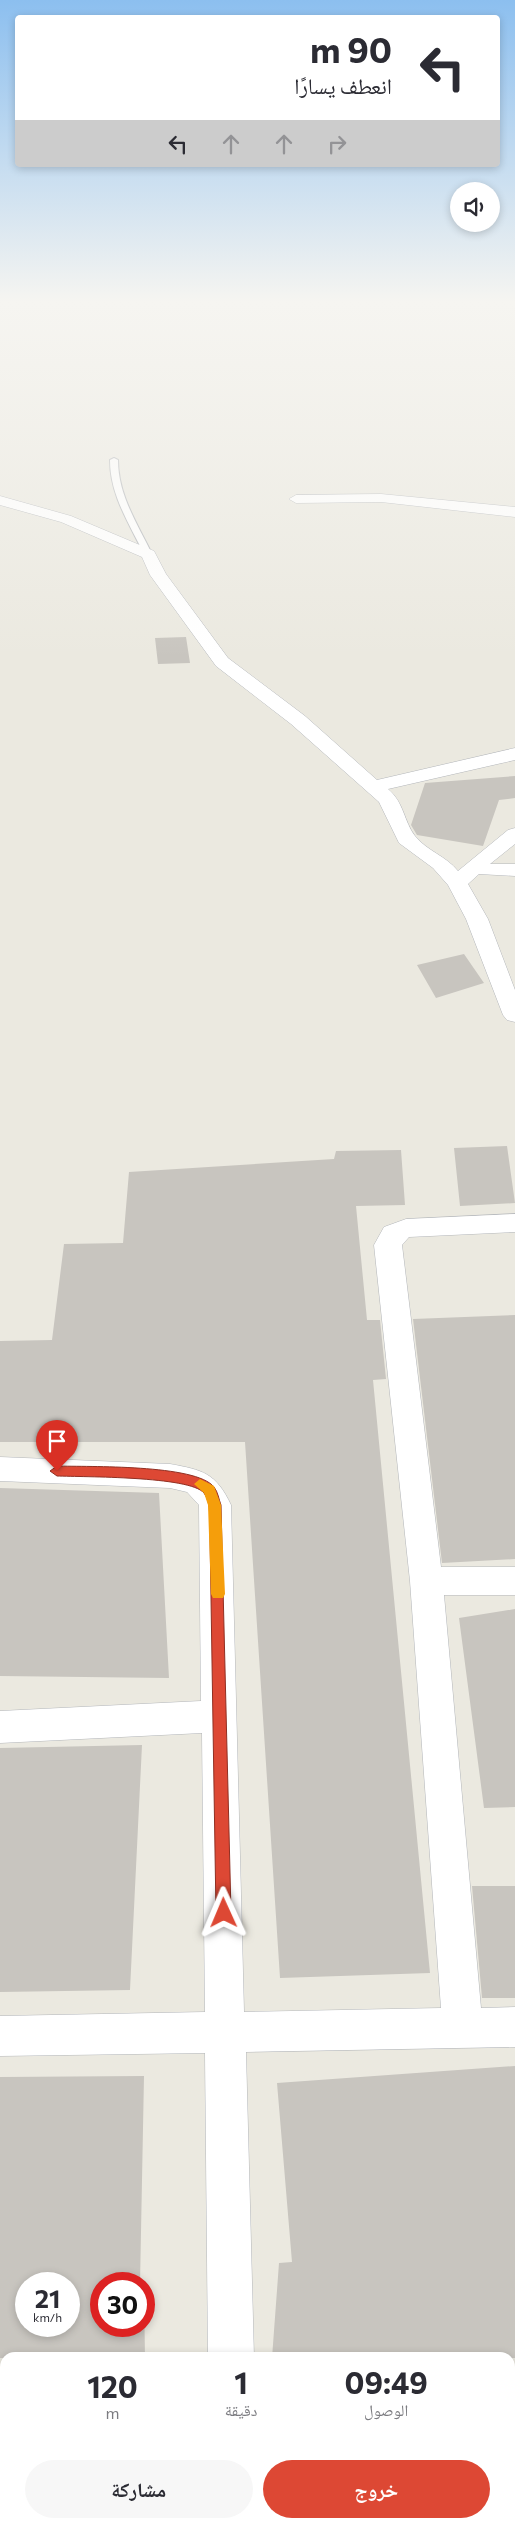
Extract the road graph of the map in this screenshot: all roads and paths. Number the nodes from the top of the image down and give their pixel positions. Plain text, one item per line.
1 (114, 460) dead end
2 (296, 499) dead end
3 (0, 500) edge
4 (515, 512) edge
5 (148, 554) junction
6 (515, 754) edge
7 (373, 787) junction
8 (515, 834) edge
9 (474, 867) junction
10 (515, 870) edge
11 (456, 883) junction
12 (504, 958) edge
13 (515, 1015) edge
14 (515, 1224) edge
15 (0, 1469) edge
16 (426, 1581) junction
17 (515, 1581) edge
18 (220, 1716) junction
19 (0, 1727) edge
20 (515, 2027) edge
21 (463, 2028) junction
22 (226, 2031) junction
23 (0, 2036) edge
24 (231, 2352) edge

1 - 5 lane
2 - 4 street
3 - 5 street
5 - 7 street
6 - 7 street
7 - 11 street
8 - 9 street
9 - 10 street
9 - 11 street
11 - 12 street
12 - 13 street
14 - 16 street
15 - 18 street
16 - 17 street
16 - 21 street
18 - 19 street
18 - 22 street
20 - 21 street
21 - 22 street
22 - 23 street
22 - 24 street

